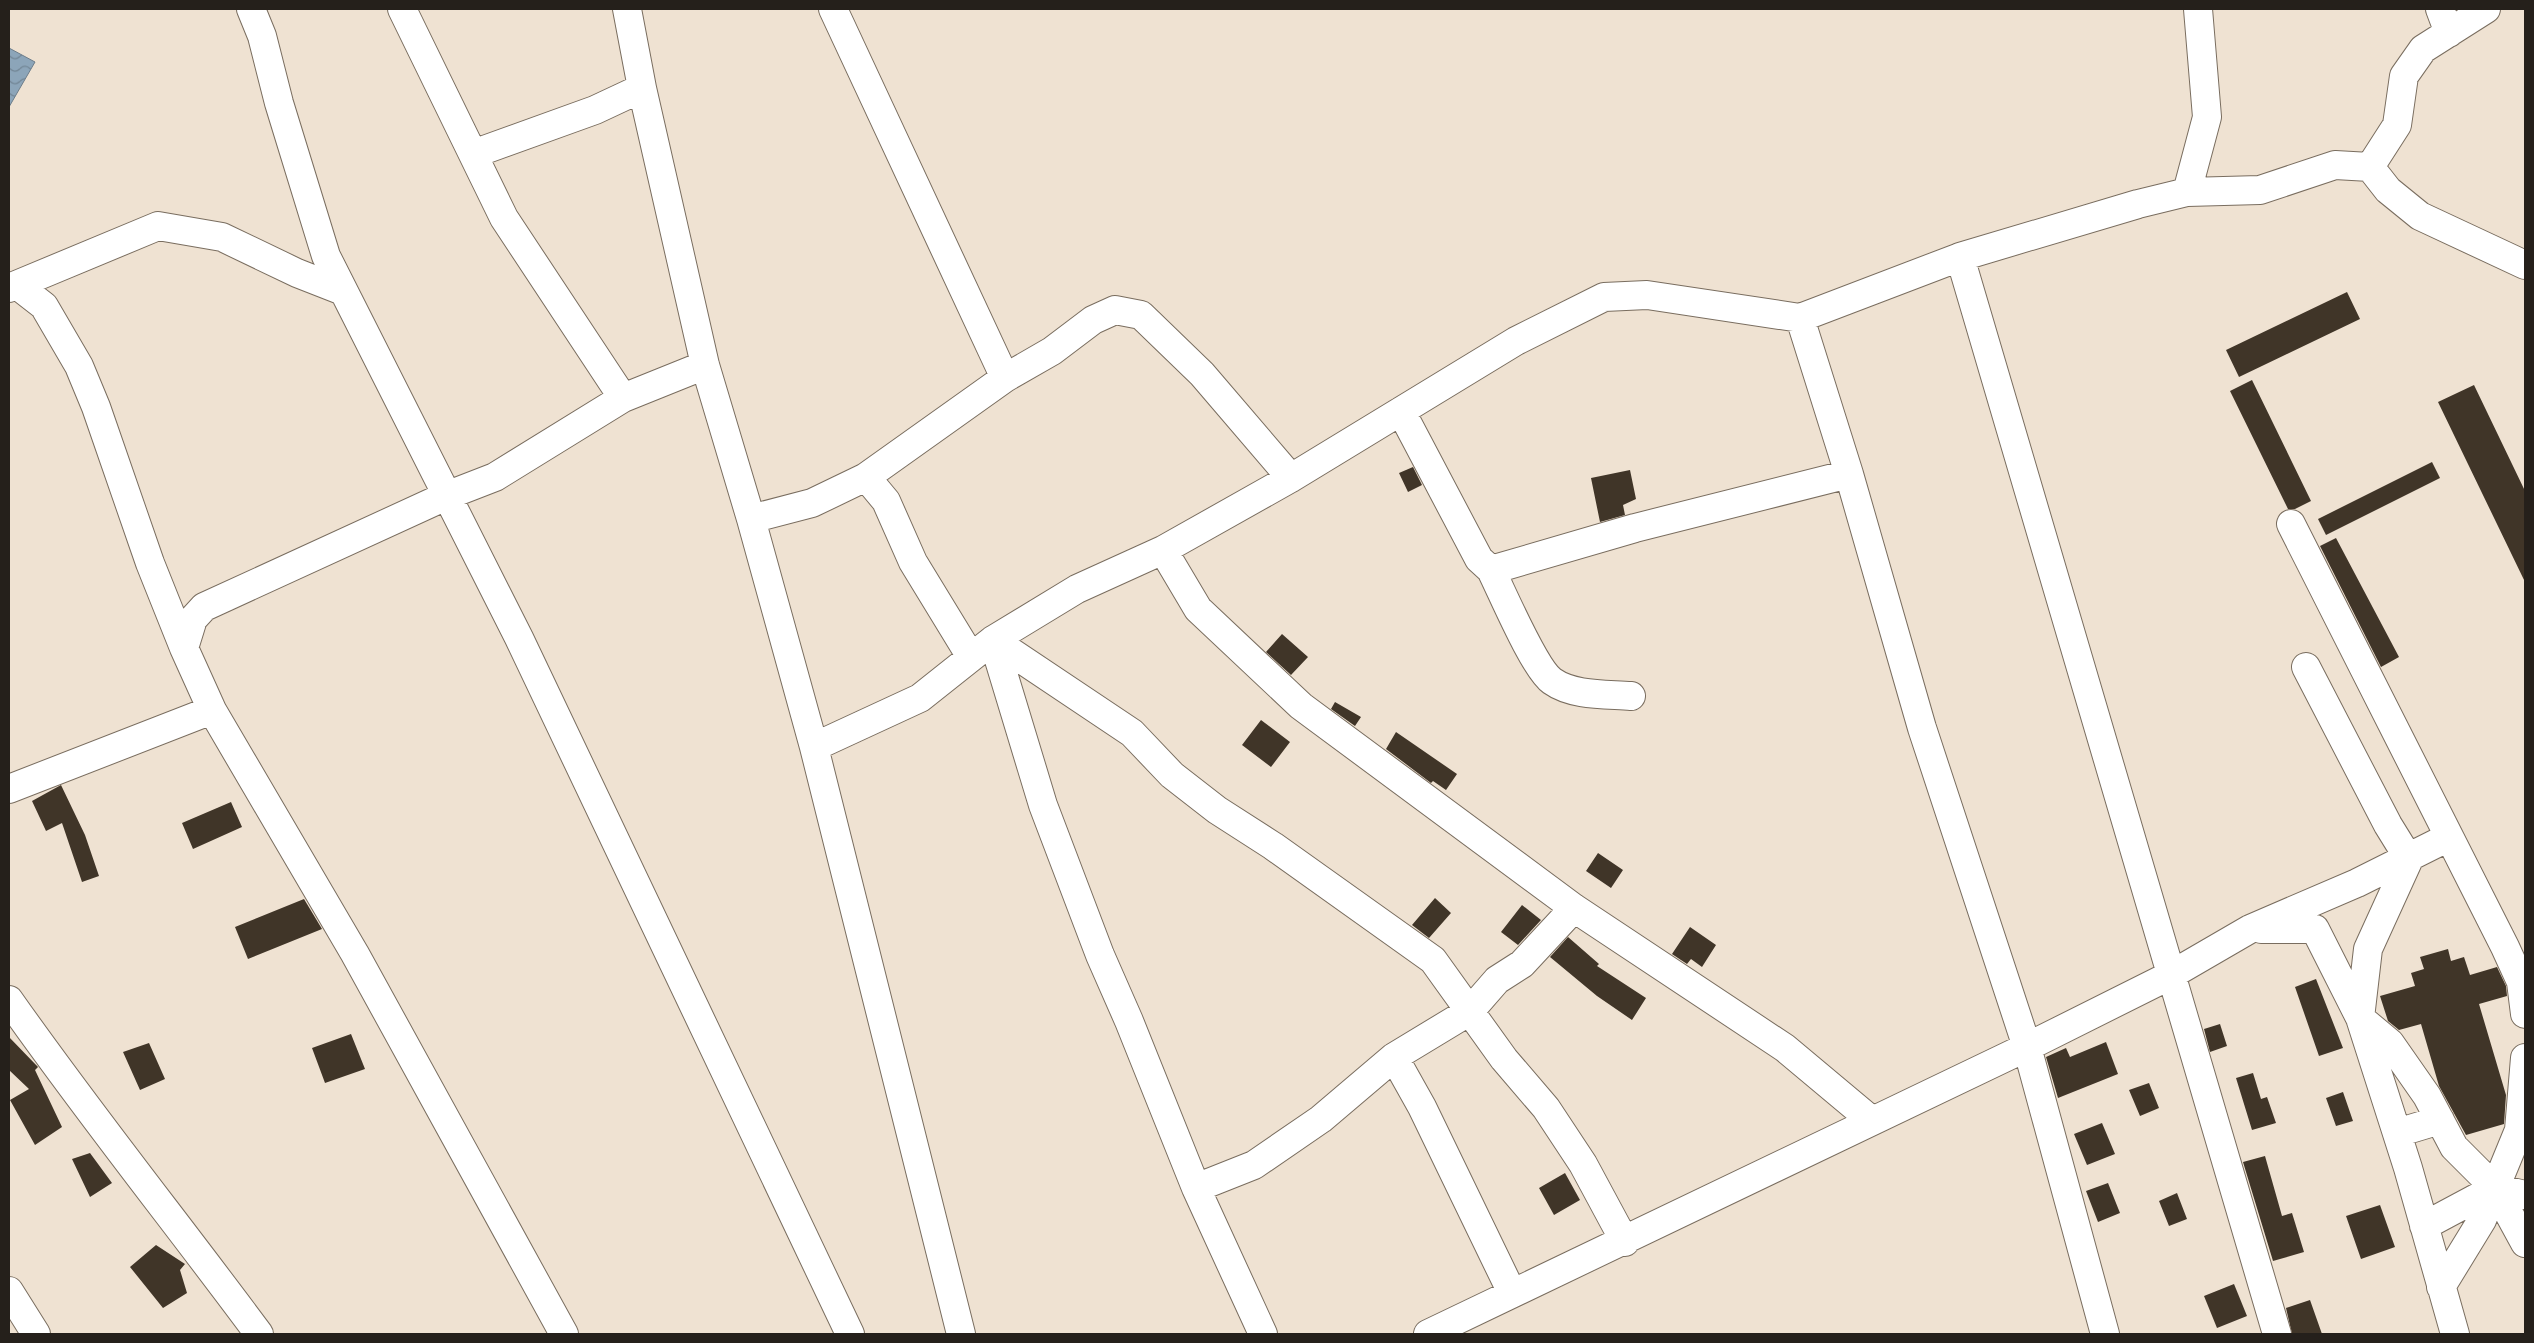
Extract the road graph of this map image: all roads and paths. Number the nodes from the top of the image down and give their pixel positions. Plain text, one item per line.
1 (251, 9) edge
2 (402, 9) edge
3 (627, 9) edge
4 (833, 9) edge
5 (2198, 9) edge
6 (2486, 9) edge
7 (2445, 21) edge
8 (642, 88) junction
9 (473, 154) junction
10 (2370, 168) junction
11 (2187, 192) junction
12 (1960, 257) junction
13 (2525, 265) edge
14 (13, 286) edge
15 (343, 292) junction
16 (1800, 318) junction
17 (705, 365) junction
18 (1005, 378) junction
19 (623, 398) junction
20 (1401, 411) junction
21 (1849, 474) junction
22 (866, 477) junction
23 (1291, 478) junction
24 (446, 496) junction
25 (751, 519) junction
26 (2291, 524) dead end
27 (1163, 550) junction
28 (1491, 570) junction
29 (993, 640) junction
30 (184, 648) junction
31 (972, 657) junction
32 (2306, 667) dead end
33 (1631, 696) dead end
34 (212, 710) junction
35 (814, 748) junction
36 (9, 789) edge
37 (2448, 837) junction
38 (2409, 859) junction
39 (1574, 908) junction
40 (2250, 929) junction
41 (2169, 976) junction
42 (9, 1000) edge
43 (1470, 1011) junction
44 (2525, 1014) edge
45 (2360, 1018) junction
46 (2027, 1047) junction
47 (1394, 1057) junction
48 (2525, 1058) edge
49 (1871, 1120) junction
50 (2440, 1120) junction
51 (2397, 1133) junction
52 (1196, 1188) junction
53 (2495, 1188) junction
54 (2525, 1195) edge
55 (2424, 1226) junction
56 (1625, 1242) junction
57 (2525, 1243) edge
58 (2442, 1287) junction
59 (9, 1291) edge
60 (1512, 1294) junction
61 (36, 1334) edge
62 (259, 1334) edge
63 (564, 1334) edge
64 (850, 1334) edge
65 (961, 1334) edge
66 (1263, 1334) edge
67 (1428, 1334) edge
68 (2105, 1334) edge
69 (2277, 1334) edge
70 (2455, 1334) edge

1 - 15 street
2 - 9 street
3 - 8 street
4 - 18 street
5 - 11 street
6 - 7 street
7 - 10 street
8 - 9 street
8 - 17 street
9 - 19 street
10 - 11 street
10 - 13 street
11 - 12 street
12 - 16 street
12 - 41 street
14 - 15 street
14 - 30 street
15 - 24 street
16 - 20 street
16 - 21 street
17 - 19 street
17 - 25 street
18 - 22 street
18 - 23 street
19 - 24 street
20 - 23 street
20 - 28 street
21 - 28 street
21 - 46 street
22 - 25 street
22 - 31 street
23 - 27 street
24 - 30 street
24 - 64 street
25 - 35 street
26 - 37 street
27 - 29 street
27 - 39 street
28 - 33 street
29 - 31 street
29 - 43 street
29 - 52 street
30 - 34 street
31 - 35 street
32 - 38 street
34 - 36 street
34 - 63 street
35 - 65 street
37 - 38 street
37 - 44 street
38 - 40 street
38 - 45 street
39 - 43 street
39 - 49 street
40 - 41 street
40 - 45 street
41 - 46 street
41 - 69 street
42 - 62 street
43 - 47 street
43 - 56 street
45 - 50 street
45 - 51 street
46 - 49 street
46 - 68 street
47 - 52 street
47 - 60 street
48 - 53 street
49 - 56 street
50 - 51 street
50 - 53 street
51 - 55 street
52 - 66 street
53 - 54 street
53 - 55 street
53 - 57 street
53 - 58 street
55 - 58 street
56 - 60 street
58 - 70 street
59 - 61 street
60 - 67 street

